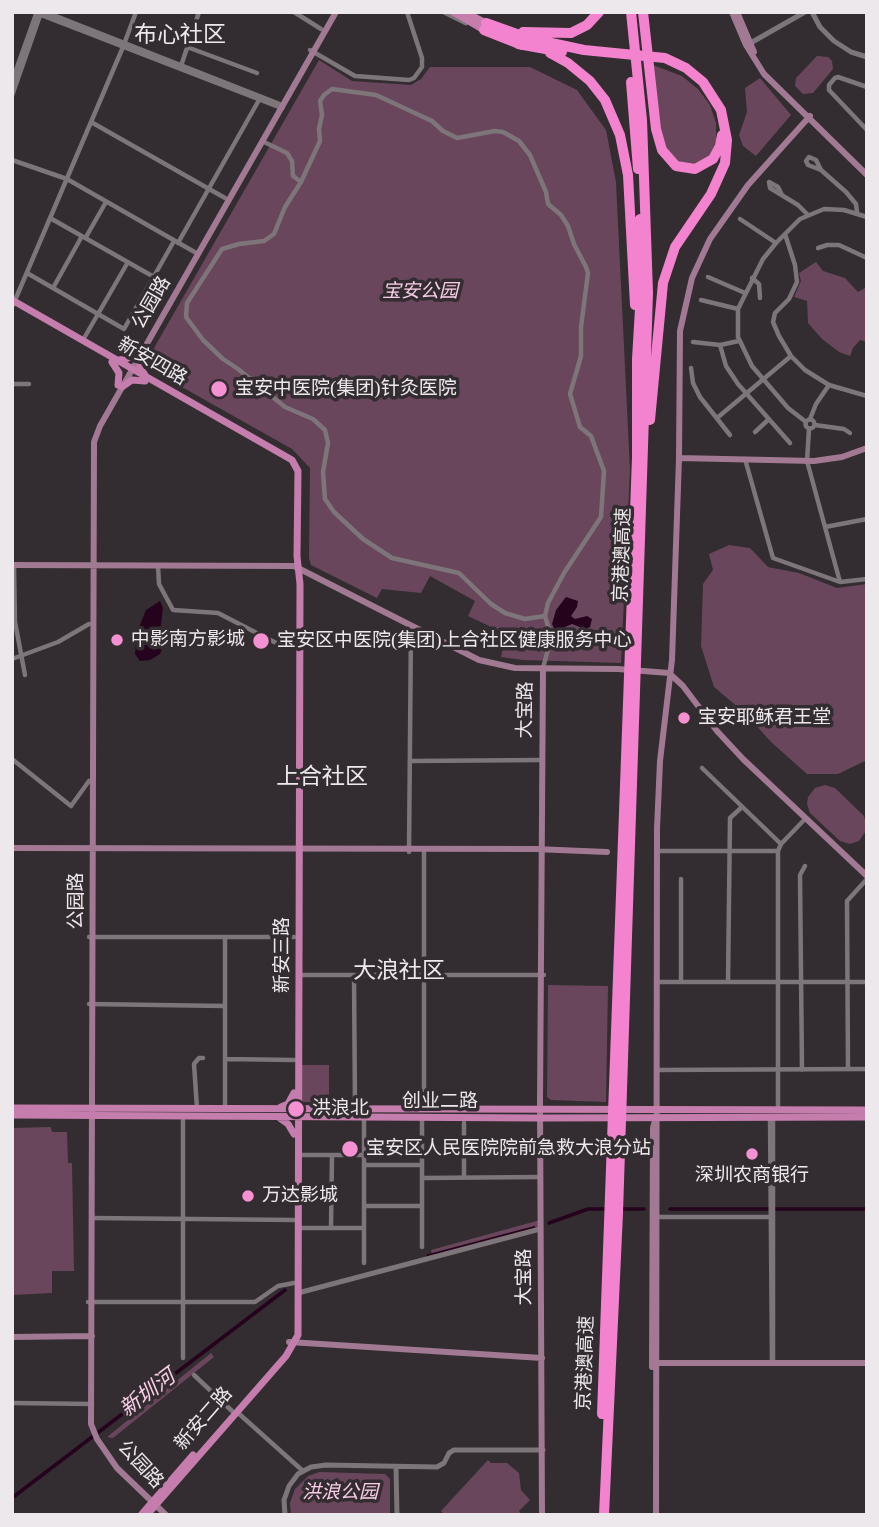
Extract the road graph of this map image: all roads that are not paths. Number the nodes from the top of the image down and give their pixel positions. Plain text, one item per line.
1 (136, 12) edge
2 (199, 12) edge
3 (294, 12) edge
4 (334, 12) edge
5 (407, 12) edge
6 (444, 12) edge
7 (453, 12) edge
8 (598, 12) edge
9 (625, 12) edge
10 (631, 12) edge
11 (643, 12) edge
12 (735, 12) edge
13 (805, 12) edge
14 (812, 12) edge
15 (39, 13) edge
16 (470, 16) edge
17 (485, 27) junction
18 (321, 29) junction
19 (509, 32) junction
20 (518, 44) junction
21 (748, 44) junction
22 (124, 46) junction
23 (187, 47) junction
24 (566, 49) junction
25 (312, 51) junction
26 (867, 57) edge
27 (181, 66) junction
28 (257, 73) dead end
29 (12, 82) edge
30 (867, 87) edge
31 (12, 95) edge
32 (259, 100) junction
33 (715, 102) junction
34 (279, 107) junction
35 (807, 116) junction
36 (92, 122) junction
37 (867, 130) edge
38 (262, 141) junction
39 (12, 160) edge
40 (867, 169) edge
41 (821, 170) dead end
42 (867, 175) edge
43 (67, 179) junction
44 (301, 182) junction
45 (208, 189) junction
46 (782, 195) dead end
47 (225, 198) junction
48 (106, 202) junction
49 (857, 212) junction
50 (807, 214) junction
51 (867, 217) edge
52 (50, 218) junction
53 (740, 219) dead end
54 (785, 234) junction
55 (84, 237) junction
56 (176, 242) junction
57 (776, 243) junction
58 (818, 248) dead end
59 (196, 253) junction
60 (867, 258) edge
61 (128, 262) junction
62 (27, 273) junction
63 (154, 277) junction
64 (708, 277) dead end
65 (752, 278) junction
66 (53, 288) junction
67 (745, 293) junction
68 (760, 298) dead end
69 (701, 300) dead end
70 (13, 303) edge
71 (738, 309) junction
72 (98, 314) junction
73 (83, 341) junction
74 (739, 341) junction
75 (693, 342) dead end
76 (720, 345) junction
77 (139, 353) junction
78 (791, 355) junction
79 (637, 359) junction
80 (113, 360) junction
81 (691, 368) dead end
82 (129, 370) junction
83 (146, 379) junction
84 (762, 380) junction
85 (12, 384) edge
86 (30, 384) dead end
87 (829, 385) junction
88 (120, 386) junction
89 (745, 393) junction
90 (867, 396) edge
91 (717, 418) junction
92 (769, 419) junction
93 (808, 421) junction
94 (815, 425) junction
95 (809, 429) junction
96 (755, 432) dead end
97 (850, 433) dead end
98 (730, 435) dead end
99 (790, 443) dead end
100 (867, 449) edge
101 (677, 457) junction
102 (644, 459) junction
103 (745, 459) junction
104 (807, 461) junction
105 (867, 519) edge
106 (825, 527) junction
107 (13, 567) edge
108 (92, 567) junction
109 (159, 567) junction
110 (296, 568) junction
111 (867, 579) edge
112 (840, 582) junction
113 (545, 616) junction
114 (89, 624) junction
115 (411, 628) junction
116 (81, 631) junction
117 (89, 633) junction
118 (289, 647) junction
119 (20, 656) junction
120 (12, 659) edge
121 (543, 668) junction
122 (669, 673) junction
123 (24, 675) dead end
124 (12, 759) edge
125 (543, 760) junction
126 (410, 761) junction
127 (702, 768) dead end
128 (89, 781) junction
129 (742, 807) junction
130 (806, 818) junction
131 (781, 844) junction
132 (12, 850) edge
133 (91, 850) junction
134 (297, 851) junction
135 (409, 851) junction
136 (424, 851) junction
137 (542, 851) junction
138 (656, 851) junction
139 (729, 851) junction
140 (607, 852) dead end
141 (778, 852) junction
142 (806, 866) dead end
143 (867, 878) edge
144 (681, 879) dead end
145 (91, 937) junction
146 (225, 937) junction
147 (295, 937) junction
148 (299, 975) junction
149 (354, 975) junction
150 (425, 975) junction
151 (542, 975) junction
152 (656, 982) junction
153 (681, 982) junction
154 (728, 982) junction
155 (778, 982) junction
156 (800, 982) junction
157 (848, 982) junction
158 (867, 982) edge
159 (91, 1004) junction
160 (225, 1006) junction
161 (202, 1058) dead end
162 (225, 1059) junction
163 (294, 1060) junction
164 (848, 1069) junction
165 (867, 1069) edge
166 (656, 1070) junction
167 (778, 1070) junction
168 (802, 1070) junction
169 (296, 1095) junction
170 (618, 1098) junction
171 (12, 1108) edge
172 (197, 1108) junction
173 (225, 1108) junction
174 (355, 1109) junction
175 (778, 1110) junction
176 (867, 1110) edge
177 (90, 1112) junction
178 (276, 1112) junction
179 (296, 1113) junction
180 (313, 1113) junction
181 (423, 1113) junction
182 (542, 1114) junction
183 (655, 1114) junction
184 (12, 1115) edge
185 (183, 1116) junction
186 (364, 1117) junction
187 (867, 1117) edge
188 (772, 1118) junction
189 (464, 1123) dead end
190 (296, 1134) junction
191 (298, 1154) junction
192 (364, 1154) junction
193 (332, 1155) junction
194 (363, 1165) junction
195 (422, 1165) junction
196 (542, 1177) junction
197 (422, 1178) junction
198 (464, 1178) junction
199 (364, 1206) junction
200 (422, 1206) junction
201 (614, 1207) junction
202 (772, 1211) junction
203 (657, 1217) junction
204 (92, 1218) junction
205 (183, 1219) junction
206 (296, 1224) junction
207 (331, 1228) junction
208 (364, 1228) junction
209 (540, 1229) junction
210 (422, 1247) dead end
211 (364, 1263) dead end
212 (293, 1283) junction
213 (298, 1293) junction
214 (90, 1302) junction
215 (182, 1302) junction
216 (90, 1336) junction
217 (12, 1337) edge
218 (291, 1342) junction
219 (657, 1348) junction
220 (183, 1358) dead end
221 (542, 1358) junction
222 (669, 1360) junction
223 (655, 1361) junction
224 (773, 1361) junction
225 (867, 1361) edge
226 (194, 1375) dead end
227 (12, 1403) edge
228 (90, 1404) junction
229 (235, 1411) junction
230 (543, 1450) junction
231 (396, 1468) junction
232 (303, 1471) junction
233 (153, 1504) junction
234 (141, 1515) edge
235 (148, 1515) edge
236 (166, 1515) edge
237 (285, 1515) edge
238 (397, 1515) edge
239 (542, 1515) edge
240 (598, 1515) edge
241 (605, 1515) edge
242 (654, 1515) edge

1 - 22 street
2 - 23 street
3 - 18 street
4 - 18 main road, 公园路
4 - 25 main road, 公园路
5 - 25 street
6 - 16 street
7 - 16 main road
8 - 19 highway
9 - 79 highway, 京港澳高速
10 - 102 highway, 京港澳高速
11 - 33 highway
12 - 21 main road
13 - 21 street
14 - 26 street
15 - 22 street
15 - 29 street
15 - 31 street
16 - 17 main road
17 - 19 highway
17 - 20 highway
18 - 25 main road, 公园路
19 - 24 highway
20 - 24 highway
20 - 79 highway
21 - 35 main road
22 - 27 street
22 - 32 street
22 - 36 street
23 - 27 street
23 - 28 street
24 - 33 highway
25 - 34 main road, 公园路
27 - 34 street
30 - 37 street
32 - 34 street
32 - 45 street
33 - 102 highway
34 - 38 main road, 公园路
34 - 47 main road, 公园路
35 - 40 main road
35 - 42 main road
35 - 101 main road
36 - 43 street
36 - 45 street
38 - 44 street
38 - 59 main road, 公园路
39 - 43 street
41 - 49 street
43 - 48 street
43 - 52 street
44 - 113 street
44 - 113 street
45 - 47 street
45 - 56 street
46 - 50 street
47 - 59 main road, 公园路
48 - 55 street
48 - 56 street
49 - 50 street
49 - 51 street
50 - 54 street
52 - 55 street
52 - 62 street
53 - 57 street
54 - 57 street
54 - 78 street
55 - 61 street
55 - 66 street
56 - 59 street
56 - 63 street
57 - 65 street
58 - 60 street
59 - 77 main road, 公园路
61 - 63 street
61 - 72 street
62 - 66 street
62 - 70 street
63 - 72 street
64 - 67 street
65 - 67 street
65 - 68 street
66 - 72 street
67 - 71 street
69 - 71 street
70 - 73 main road, 新安四路
70 - 80 main road, 新安四路
71 - 74 street
72 - 73 street
73 - 80 main road, 新安四路
74 - 76 street
74 - 84 street
75 - 76 street
76 - 89 street
77 - 80 main road
77 - 82 main road, 公园路
77 - 83 main road
78 - 84 street
78 - 87 street
79 - 170 highway, 京港澳高速
80 - 82 main road, 新安四路
80 - 88 main road
81 - 91 street
82 - 83 main road, 新安四路
82 - 88 main road, 公园路
83 - 88 main road
83 - 110 main road, 新安四路
84 - 89 street
84 - 93 street
85 - 86 street
87 - 90 street
87 - 93 street
88 - 108 main road, 公园路
89 - 91 street
89 - 92 street
91 - 98 street
92 - 96 street
92 - 99 street
93 - 94 street
93 - 95 street
94 - 95 street
94 - 97 street
95 - 104 street
100 - 104 main road
101 - 103 main road
101 - 122 main road
102 - 170 highway, 京港澳高速
103 - 104 main road
103 - 112 street
104 - 106 street
105 - 106 street
106 - 112 street
107 - 108 main road
107 - 119 street
108 - 109 main road
108 - 114 main road, 公园路
108 - 133 main road, 公园路
109 - 110 main road
109 - 118 street
110 - 115 main road
110 - 118 main road, 新安三路
110 - 134 main road, 新安三路
111 - 112 street
113 - 121 street
114 - 116 street
114 - 117 main road, 公园路
115 - 121 main road
115 - 126 street
116 - 117 street
116 - 119 street
117 - 128 main road, 公园路
118 - 134 main road, 新安三路
119 - 120 street
119 - 123 street
121 - 122 main road
121 - 125 main road, 大宝路
122 - 130 main road
122 - 138 main road
124 - 128 street
125 - 126 street
125 - 137 main road, 大宝路
126 - 135 street
127 - 129 street
128 - 133 main road, 公园路
129 - 131 street
129 - 139 street
130 - 131 street
130 - 143 main road
131 - 141 street
132 - 133 main road
133 - 134 main road
133 - 145 main road, 公园路
134 - 135 main road
134 - 147 main road, 新安三路
134 - 148 main road, 新安三路
135 - 136 main road
136 - 137 main road
136 - 150 street
137 - 140 main road
137 - 151 main road, 大宝路
138 - 139 street
138 - 152 main road
139 - 141 street
139 - 154 street
141 - 155 street
142 - 156 street
143 - 157 street
144 - 153 street
145 - 146 street
145 - 159 main road, 公园路
146 - 147 street
146 - 160 street
147 - 163 main road, 新安三路
148 - 149 street
148 - 169 main road, 新安三路
149 - 150 street
149 - 174 street
150 - 151 street
150 - 181 street
151 - 182 main road, 大宝路
152 - 153 street
152 - 166 main road
153 - 154 street
154 - 155 street
155 - 156 street
155 - 167 street
156 - 157 street
156 - 168 street
157 - 158 street
157 - 164 street
159 - 160 street
159 - 177 main road, 公园路
160 - 162 street
161 - 172 street
162 - 163 street
162 - 173 street
163 - 169 main road, 新安三路
164 - 165 street
164 - 168 street
166 - 167 street
166 - 183 main road
167 - 168 street
167 - 175 street
169 - 178 main road
169 - 179 main road, 新安三路
169 - 180 main road
170 - 201 highway, 京港澳高速
171 - 177 main road, 创业二路
172 - 173 main road, 创业二路
172 - 177 main road, 创业二路
173 - 178 main road, 创业二路
174 - 180 main road, 创业二路
174 - 181 main road, 创业二路
175 - 176 main road, 创业二路
175 - 183 main road, 创业二路
177 - 184 main road, 创业二路
177 - 185 main road, 创业二路
177 - 204 main road, 公园路
177 - 214 main road, 公园路
178 - 179 main road, 创业二路
178 - 185 main road, 创业二路
178 - 190 main road
179 - 180 main road, 创业二路
179 - 190 main road, 新安三路
180 - 186 main road, 创业二路
180 - 190 main road
181 - 182 main road, 创业二路
181 - 186 main road, 创业二路
181 - 195 street
182 - 183 main road, 创业二路
182 - 196 main road, 大宝路
183 - 188 main road, 创业二路
183 - 203 main road
183 - 223 main road
185 - 205 street
186 - 192 street
187 - 188 main road, 创业二路
188 - 202 street
189 - 198 street
190 - 191 main road, 新安三路
190 - 206 main road, 新安三路
191 - 193 street
191 - 206 main road, 新安三路
192 - 193 street
192 - 194 street
193 - 207 street
194 - 195 street
194 - 199 street
195 - 197 street
196 - 198 street
196 - 209 main road, 大宝路
196 - 221 main road, 大宝路
197 - 198 street
197 - 200 street
199 - 200 street
199 - 208 street
200 - 210 street
201 - 240 highway, 京港澳高速
201 - 241 highway, 京港澳高速
202 - 203 street
202 - 224 street
203 - 219 main road
204 - 205 street
204 - 214 main road, 公园路
205 - 206 street
205 - 215 street
206 - 207 street
206 - 212 main road, 新安三路
206 - 213 main road, 新安三路
207 - 208 street
208 - 211 street
209 - 213 street
209 - 221 main road, 大宝路
212 - 215 street
212 - 218 main road, 新安三路
213 - 218 main road, 新安三路
214 - 215 street
214 - 216 main road, 公园路
215 - 220 street
216 - 217 main road
216 - 228 main road, 公园路
218 - 221 main road
218 - 229 main road, 新安二路
219 - 222 main road
219 - 223 main road
221 - 230 main road, 大宝路
222 - 223 main road
222 - 224 main road
223 - 224 main road
223 - 242 main road
224 - 225 main road
226 - 229 street
227 - 228 street
228 - 233 main road, 公园路
229 - 232 street
229 - 233 main road, 新安二路
230 - 231 street
230 - 239 main road, 大宝路
231 - 232 street
231 - 238 street
232 - 237 street
233 - 234 main road, 新安二路
233 - 235 main road, 新安二路
233 - 236 main road, 公园路

